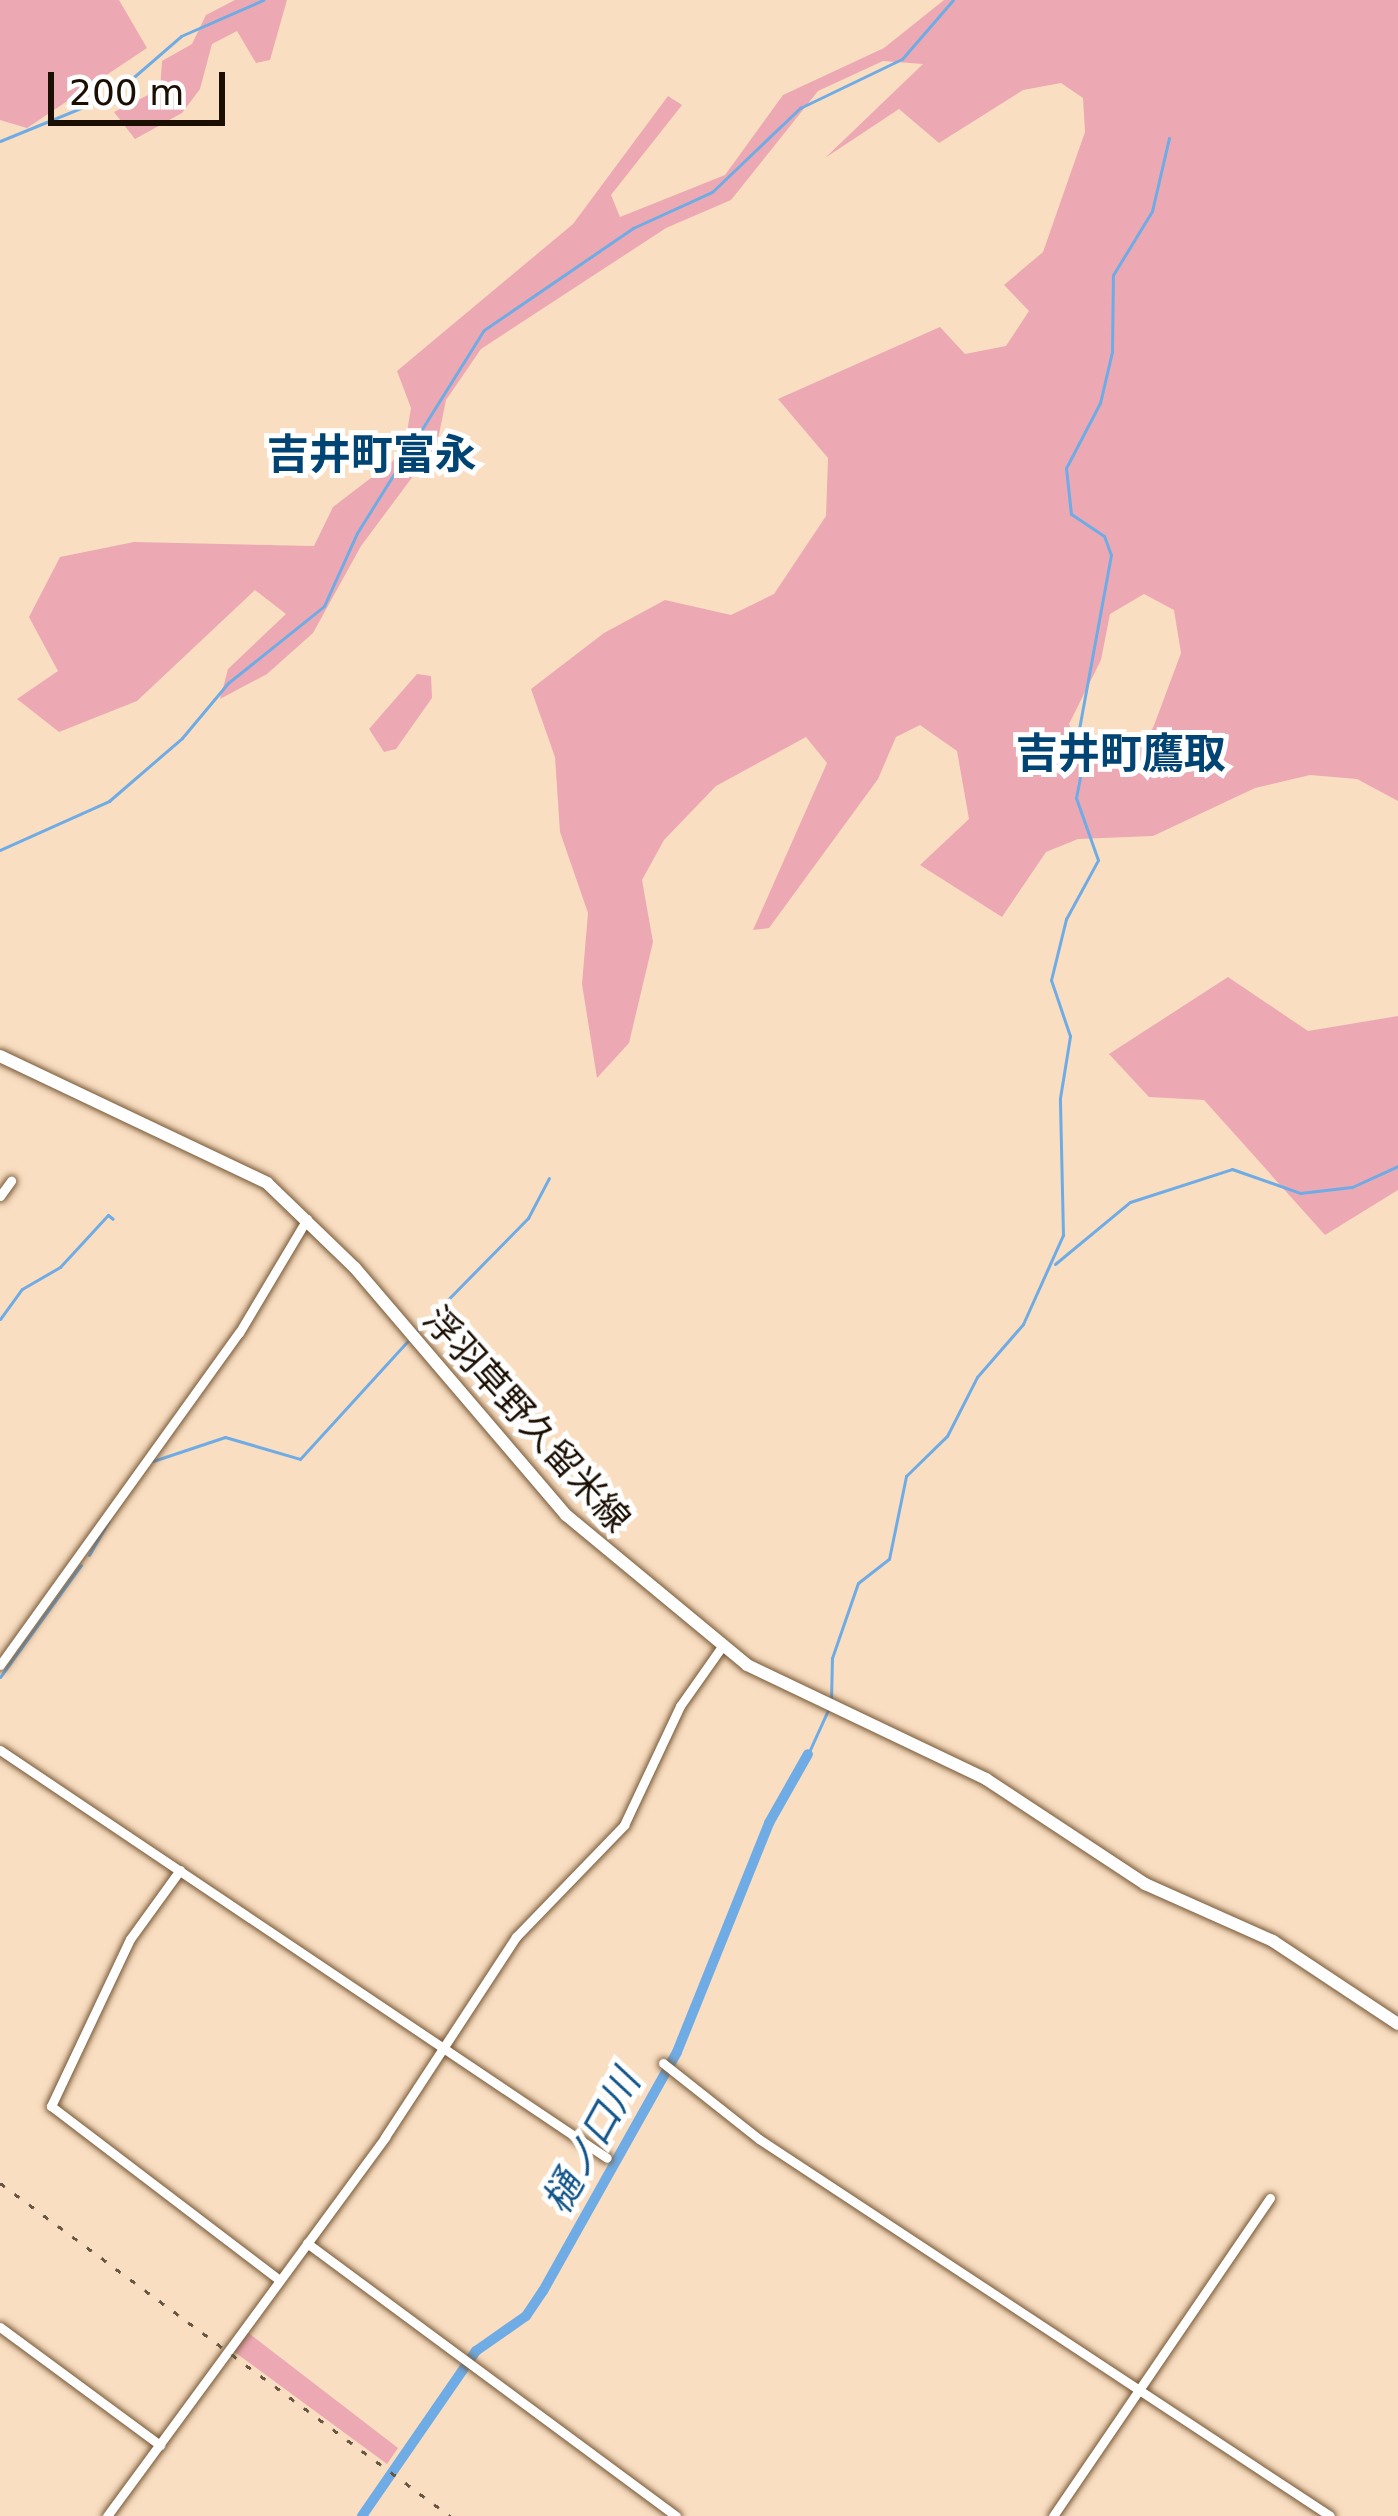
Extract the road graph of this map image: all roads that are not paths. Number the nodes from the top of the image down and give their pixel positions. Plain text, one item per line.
1 (0, 1056) edge
2 (11, 1181) dead end
3 (0, 1196) edge
4 (307, 1219) junction
5 (723, 1646) junction
6 (0, 1665) edge
7 (0, 1750) edge
8 (179, 1870) junction
9 (1398, 2024) edge
10 (443, 2048) junction
11 (667, 2065) dead end
12 (608, 2158) dead end
13 (1270, 2198) dead end
14 (307, 2243) junction
15 (279, 2280) junction
16 (0, 2327) edge
17 (1140, 2389) junction
18 (160, 2445) junction
19 (107, 2516) edge
20 (676, 2516) edge
21 (1053, 2516) edge
22 (1330, 2516) edge

1 - 4 main road, 浮羽草野久留米線
2 - 3 street
4 - 5 main road, 浮羽草野久留米線
4 - 6 street
5 - 9 main road, 浮羽草野久留米線
5 - 10 street
7 - 8 street
8 - 10 street
8 - 15 street
10 - 12 street
10 - 14 street
11 - 17 street
13 - 17 street
14 - 15 street
14 - 20 street
15 - 18 street
16 - 18 street
17 - 21 street
17 - 22 street
18 - 19 street

